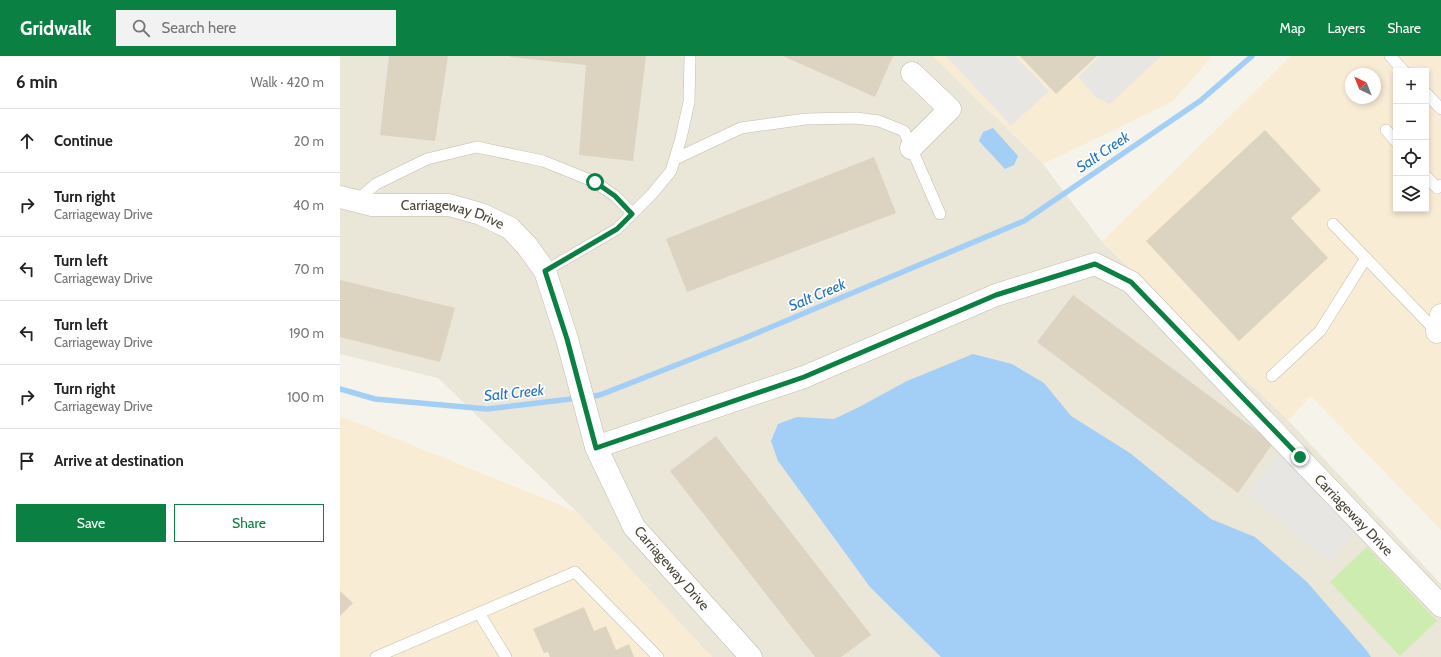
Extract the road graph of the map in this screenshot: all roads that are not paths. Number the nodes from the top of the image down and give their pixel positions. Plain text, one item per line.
1 (690, 56) edge
2 (1390, 56) edge
3 (1401, 68) edge
4 (912, 74) dead end
5 (1429, 96) edge
6 (1441, 109) edge
7 (1386, 130) dead end
8 (1394, 140) edge
9 (911, 148) junction
10 (674, 159) junction
11 (1429, 179) edge
12 (1441, 184) edge
13 (348, 199) edge
14 (632, 214) junction
15 (940, 214) dead end
16 (1333, 224) dead end
17 (1366, 258) junction
18 (545, 271) junction
19 (1439, 324) edge
20 (1272, 376) dead end
21 (596, 448) junction
22 (1441, 606) edge
23 (479, 613) junction
24 (376, 657) edge
25 (506, 657) edge
26 (658, 657) edge
27 (751, 657) edge

1 - 10 lane
2 - 3 lane
4 - 9 street
5 - 6 lane
7 - 8 lane
9 - 10 lane
9 - 15 lane
10 - 14 lane
11 - 12 lane
13 - 14 lane
13 - 18 street, Carriageway Drive
14 - 18 lane
16 - 17 lane
17 - 19 lane
17 - 20 lane
18 - 21 street, Carriageway Drive
21 - 22 street, Carriageway Drive
21 - 27 street, Carriageway Drive
23 - 24 lane
23 - 25 lane
23 - 26 lane

